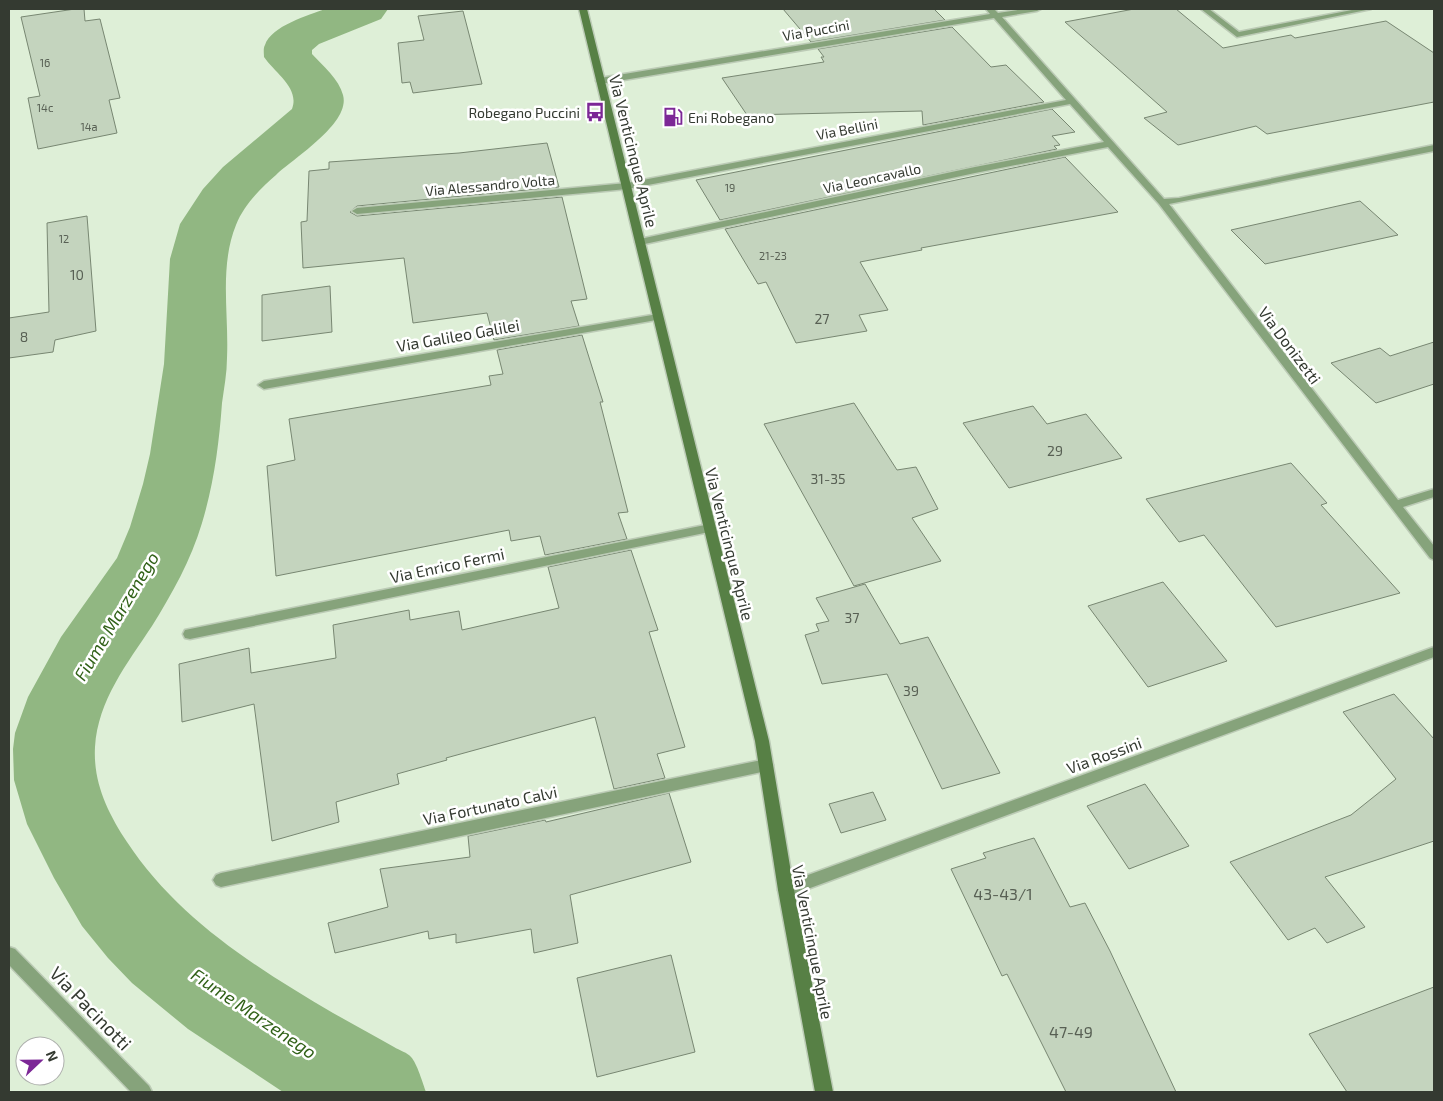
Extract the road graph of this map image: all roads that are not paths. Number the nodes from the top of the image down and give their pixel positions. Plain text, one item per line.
1 (583, 9) edge
2 (1037, 9) edge
3 (1205, 9) edge
4 (1367, 9) edge
5 (993, 12) edge
6 (600, 81) junction
7 (1073, 100) junction
8 (1110, 144) junction
9 (1434, 148) edge
10 (626, 186) junction
11 (1162, 202) junction
12 (357, 211) dead end
13 (640, 242) junction
14 (658, 317) junction
15 (264, 385) dead end
16 (1434, 493) edge
17 (1394, 505) junction
18 (710, 528) junction
19 (1434, 555) edge
20 (190, 634) dead end
21 (1434, 652) edge
22 (766, 765) junction
23 (221, 880) dead end
24 (786, 890) junction
25 (9, 954) edge
26 (143, 1092) edge
27 (824, 1092) edge

1 - 6 main road, Via Venticinque Aprile
2 - 5 street, Via Puccini
3 - 4 street
5 - 6 street, Via Puccini
5 - 7 street, Via Donizetti
6 - 10 main road, Via Venticinque Aprile
7 - 8 street, Via Donizetti
7 - 10 street, Via Bellini
8 - 11 street, Via Donizetti
8 - 13 street, Via Leoncavallo
9 - 11 street
10 - 12 street, Via Alessandro Volta
10 - 13 main road, Via Venticinque Aprile
11 - 17 street, Via Donizetti
13 - 14 main road, Via Venticinque Aprile
14 - 15 street, Via Galileo Galilei
14 - 18 main road, Via Venticinque Aprile
16 - 17 street
17 - 19 street
18 - 20 street, Via Enrico Fermi
18 - 22 main road, Via Venticinque Aprile
21 - 24 street, Via Rossini
22 - 23 street, Via Fortunato Calvi
22 - 24 main road, Via Venticinque Aprile
24 - 27 main road, Via Venticinque Aprile
25 - 26 street, Via Pacinotti

